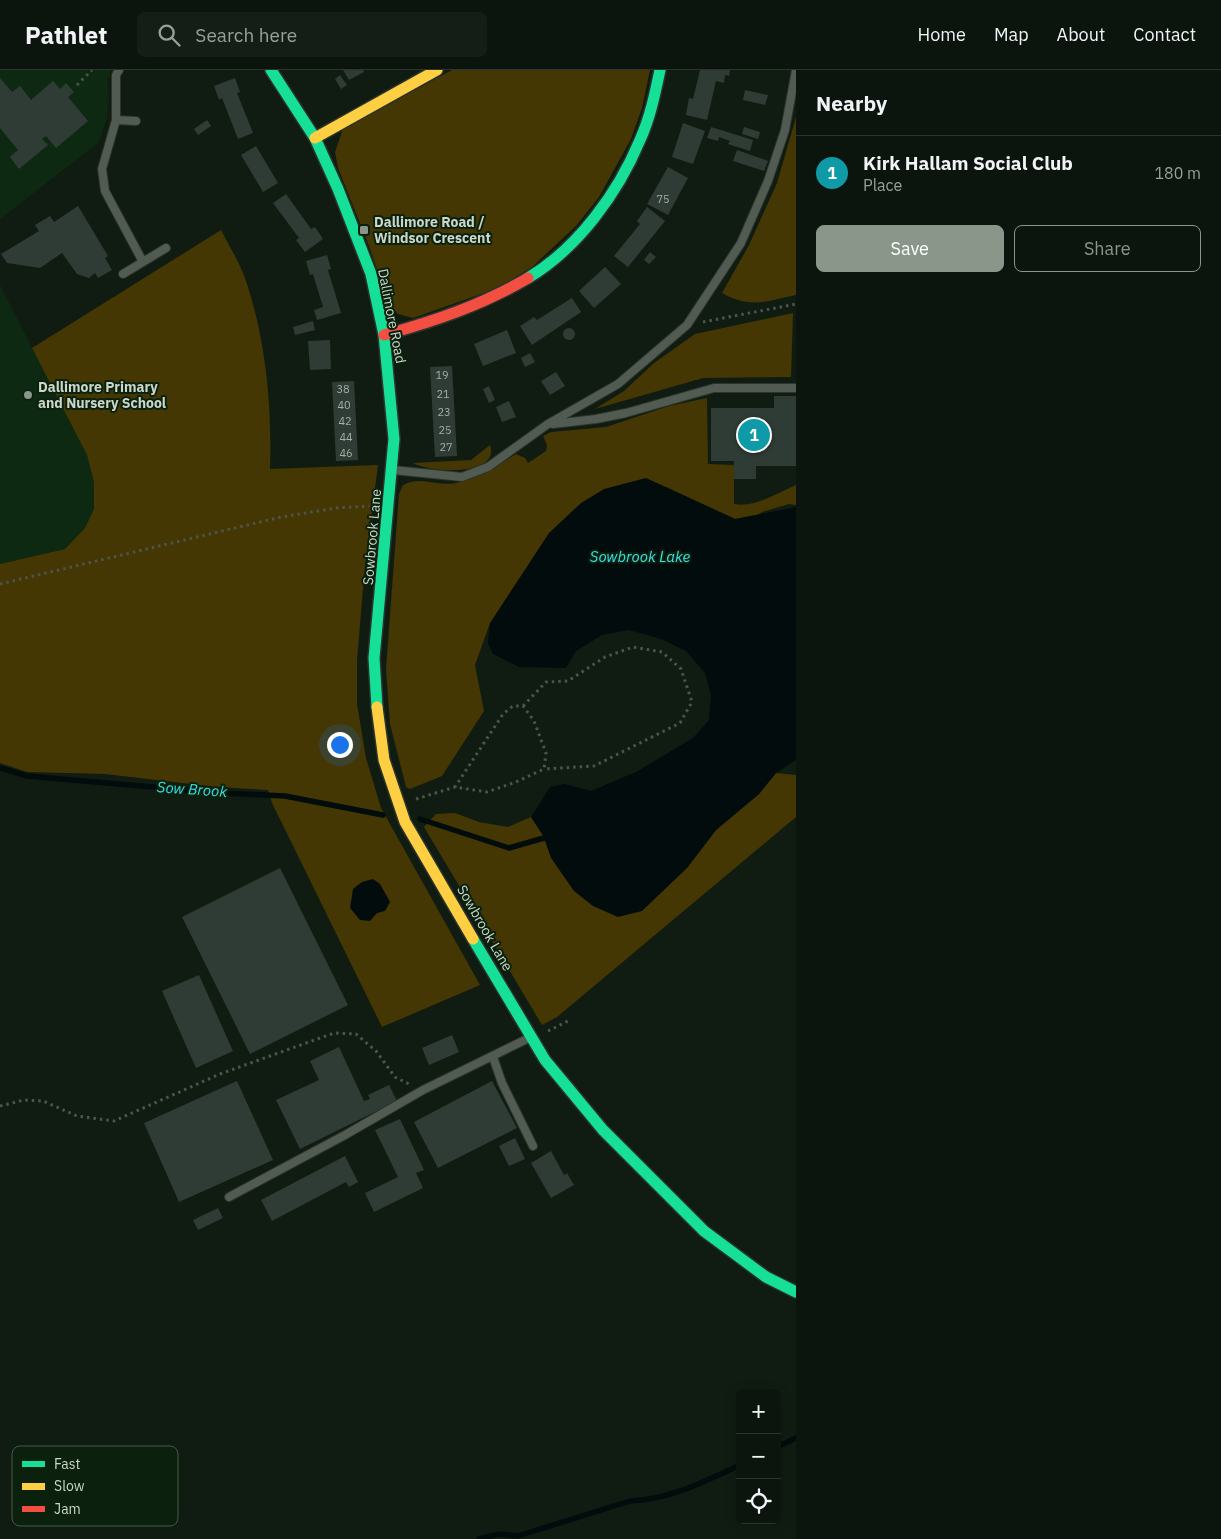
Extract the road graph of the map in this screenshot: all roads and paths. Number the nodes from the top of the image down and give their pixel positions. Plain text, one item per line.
1 (92, 70) edge
2 (118, 70) edge
3 (271, 70) edge
4 (437, 70) edge
5 (660, 70) edge
6 (796, 70) edge
7 (77, 85) dead end
8 (116, 120) junction
9 (136, 121) dead end
10 (315, 138) junction
11 (166, 248) dead end
12 (143, 262) junction
13 (123, 274) dead end
14 (796, 304) edge
15 (687, 325) junction
16 (384, 335) junction
17 (796, 388) edge
18 (548, 424) junction
19 (393, 470) junction
20 (390, 505) junction
21 (0, 584) edge
22 (523, 706) junction
23 (544, 769) junction
24 (455, 787) junction
25 (398, 804) junction
26 (531, 1038) junction
27 (493, 1057) junction
28 (423, 1090) junction
29 (0, 1106) edge
30 (533, 1146) dead end
31 (229, 1196) dead end
32 (796, 1292) edge

1 - 7 path
2 - 8 lane
3 - 10 street, Dallimore Road
4 - 10 street
5 - 16 street
6 - 15 lane
8 - 9 lane
8 - 12 lane
10 - 16 street, Dallimore Road
11 - 12 lane
12 - 13 lane
14 - 15 path
15 - 18 lane
16 - 19 street, Dallimore Road
17 - 18 lane
18 - 19 lane
19 - 20 street, Sowbrook Lane
20 - 21 path
20 - 25 street, Sowbrook Lane
22 - 23 path
22 - 23 path
22 - 24 path
23 - 24 path
24 - 25 path
25 - 26 street, Sowbrook Lane
26 - 27 lane
26 - 32 street, Sowbrook Lane
27 - 28 lane
27 - 30 lane
28 - 29 path
28 - 31 lane

